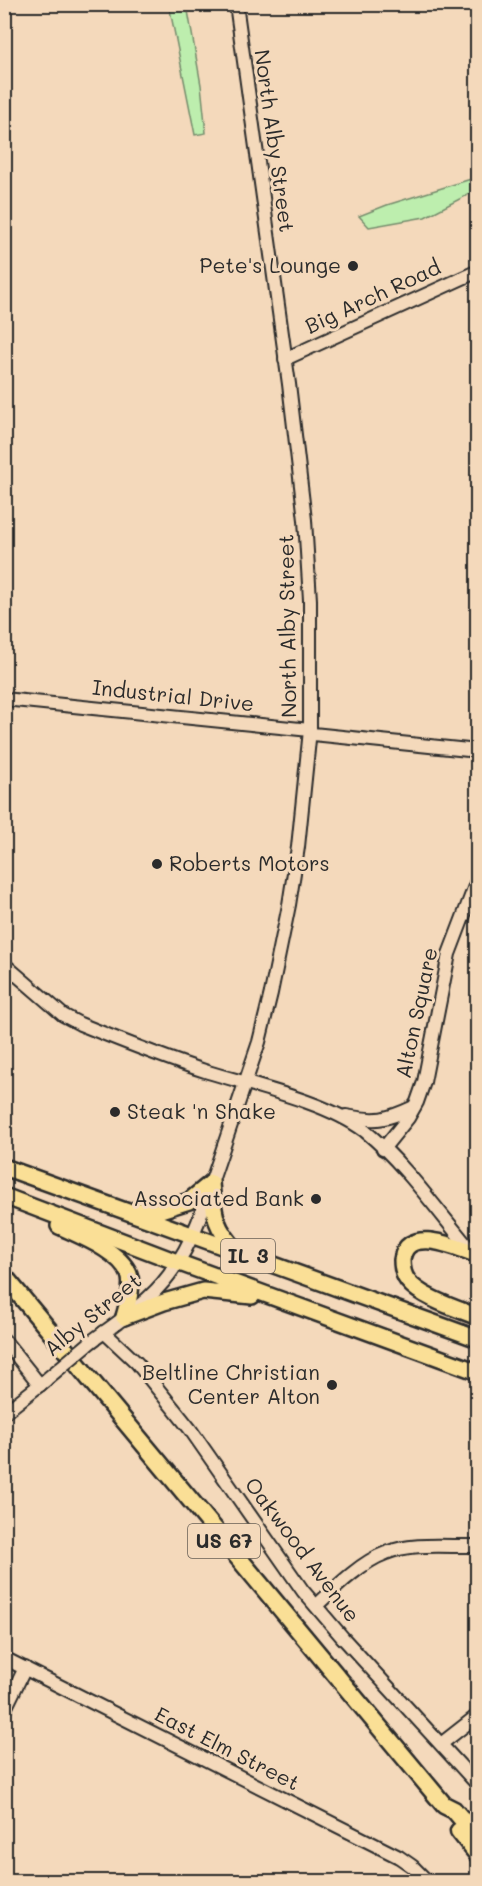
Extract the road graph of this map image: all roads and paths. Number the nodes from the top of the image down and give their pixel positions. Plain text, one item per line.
1 (236, 4) edge
2 (477, 271) edge
3 (285, 359) junction
4 (4, 699) edge
5 (310, 730) junction
6 (477, 751) edge
7 (477, 878) edge
8 (4, 964) edge
9 (244, 1083) junction
10 (414, 1107) junction
11 (336, 1114) junction
12 (383, 1149) junction
13 (12, 1169) edge
14 (211, 1183) junction
15 (5, 1197) edge
16 (122, 1210) junction
17 (192, 1236) junction
18 (239, 1253) junction
19 (475, 1255) edge
20 (177, 1262) junction
21 (4, 1276) edge
22 (284, 1301) junction
23 (124, 1317) junction
24 (477, 1317) edge
25 (104, 1332) junction
26 (477, 1339) edge
27 (4, 1340) edge
28 (477, 1372) edge
29 (44, 1381) junction
30 (4, 1413) edge
31 (477, 1546) edge
32 (316, 1606) junction
33 (4, 1658) edge
34 (25, 1668) junction
35 (4, 1711) edge
36 (477, 1715) edge
37 (441, 1744) junction
38 (477, 1785) edge
39 (444, 1805) junction
40 (477, 1838) edge
41 (477, 1855) edge
42 (428, 1881) edge

1 - 3 street, North Alby Street
2 - 3 street, Big Arch Road
3 - 5 street, North Alby Street
4 - 5 street, Industrial Drive
5 - 6 street, Industrial Drive
5 - 9 street, North Alby Street
7 - 10 street, Alton Square
8 - 9 street
9 - 11 street
9 - 14 street, North Alby Street
10 - 11 street
10 - 12 street, Alton Square
11 - 12 street
12 - 19 street
13 - 16 main road, IL 3
14 - 16 main road
14 - 17 street, North Alby Street
14 - 18 main road
15 - 20 main road, IL 3
15 - 23 main road
16 - 17 main road, IL 3
17 - 18 main road, IL 3
17 - 20 street, Alby Street
18 - 26 main road, IL 3
19 - 24 main road
20 - 22 main road, IL 3
20 - 23 street, Alby Street
21 - 39 highway, US 67
22 - 23 main road
22 - 28 main road, IL 3
23 - 25 street, Alby Street
25 - 29 street, Alby Street, bridge
25 - 32 street, Oakwood Avenue
27 - 29 street
29 - 30 street, Alby Street
31 - 32 street
32 - 37 street, Oakwood Avenue
33 - 34 street, East Elm Street
34 - 35 street
34 - 42 street, East Elm Street
36 - 37 street
37 - 38 street, Oakwood Avenue
39 - 40 highway, US 67
39 - 41 highway, US 67

